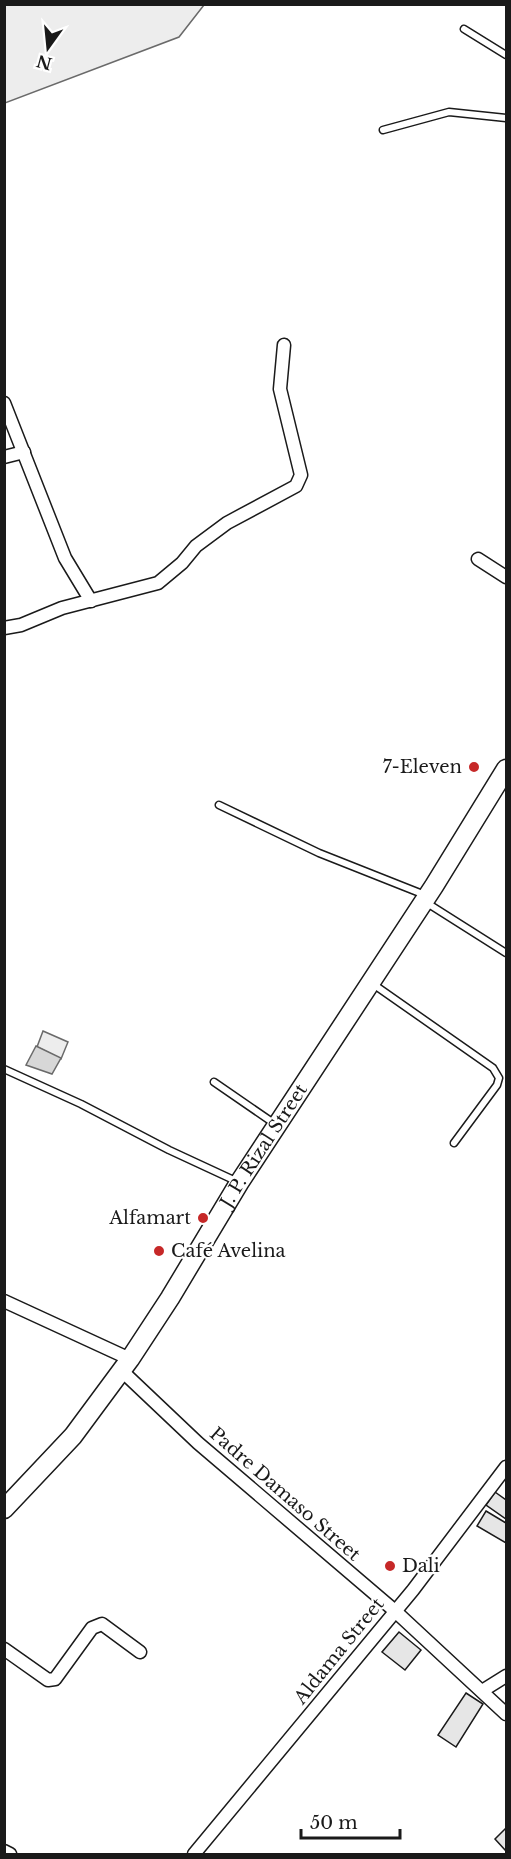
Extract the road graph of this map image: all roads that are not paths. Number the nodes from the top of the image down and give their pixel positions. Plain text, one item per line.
1 (464, 29) dead end
2 (507, 55) edge
3 (507, 118) edge
4 (383, 130) dead end
5 (284, 345) dead end
6 (4, 403) edge
7 (24, 452) junction
8 (4, 457) edge
9 (478, 559) dead end
10 (507, 577) edge
11 (91, 601) junction
12 (4, 628) edge
13 (507, 769) edge
14 (219, 805) dead end
15 (425, 899) junction
16 (507, 953) edge
17 (370, 982) junction
18 (4, 1070) edge
19 (214, 1082) dead end
20 (277, 1125) junction
21 (454, 1143) dead end
22 (239, 1182) junction
23 (4, 1301) edge
24 (126, 1365) junction
25 (507, 1467) edge
26 (4, 1509) edge
27 (395, 1611) junction
28 (4, 1649) edge
29 (140, 1652) dead end
30 (507, 1676) edge
31 (482, 1691) junction
32 (507, 1714) edge
33 (4, 1851) edge
34 (10, 1854) edge
35 (194, 1854) edge

1 - 2 lane
3 - 4 lane
5 - 11 street
6 - 7 street
7 - 8 street
7 - 11 street
9 - 10 street
11 - 12 street
13 - 15 main road, J. P. Rizal Street
14 - 15 lane
15 - 16 lane
15 - 17 main road, J. P. Rizal Street
17 - 20 main road, J. P. Rizal Street
17 - 21 lane
18 - 22 lane
19 - 20 lane
20 - 22 main road, J. P. Rizal Street
22 - 24 main road, J. P. Rizal Street
23 - 24 street, Padre Damaso Street
24 - 26 main road, J. P. Rizal Street
24 - 27 street, Padre Damaso Street
25 - 27 street, Aldama Street
27 - 31 street, Padre Damaso Street
27 - 35 street, Aldama Street
28 - 29 street
30 - 31 street
31 - 32 street, Padre Damaso Street
33 - 34 street

